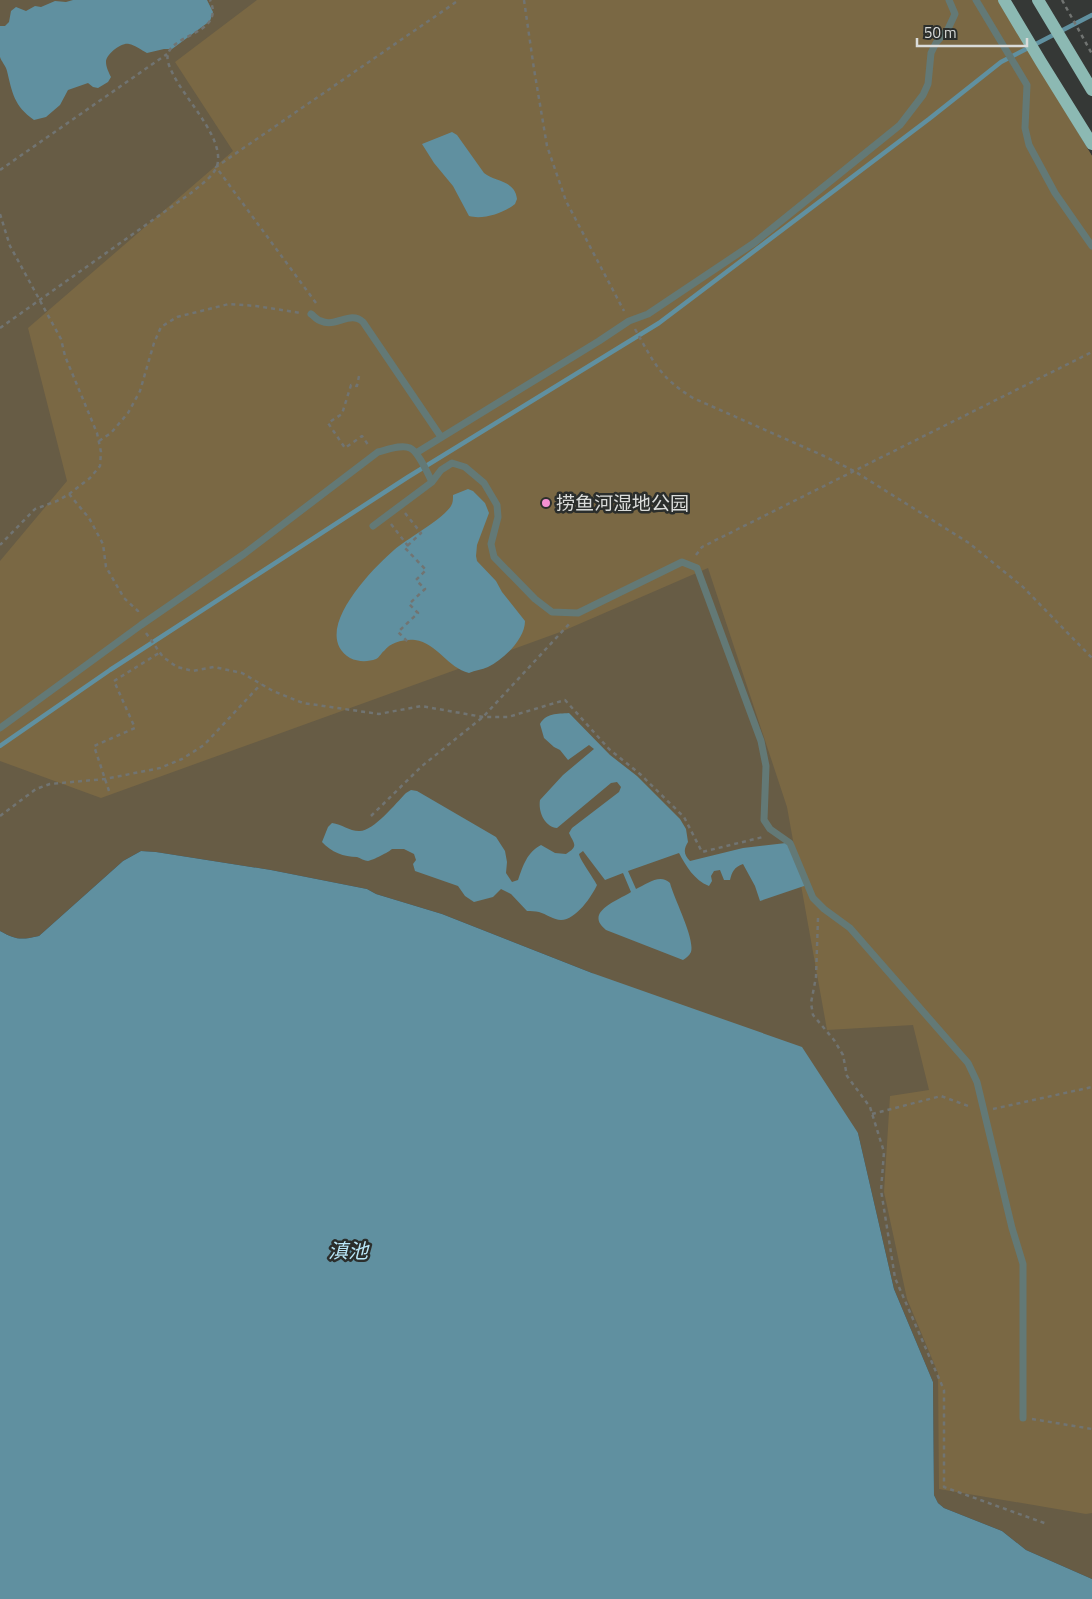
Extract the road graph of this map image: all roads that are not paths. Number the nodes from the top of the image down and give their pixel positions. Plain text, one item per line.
1 (949, 0) edge
2 (976, 0) edge
3 (1004, 0) edge
4 (1041, 4) edge
5 (1088, 76) edge
6 (1092, 90) edge
7 (1092, 144) edge
8 (1092, 246) edge
9 (311, 314) road end
10 (441, 438) junction
11 (416, 453) junction
12 (431, 479) junction
13 (372, 526) dead end
14 (0, 728) edge
15 (1023, 1418) road end

1 - 10 lane
2 - 8 lane
3 - 7 main road
4 - 5 main road
5 - 6 main road
9 - 10 lane
10 - 11 lane
11 - 12 lane
11 - 14 lane
12 - 13 lane
12 - 15 lane

